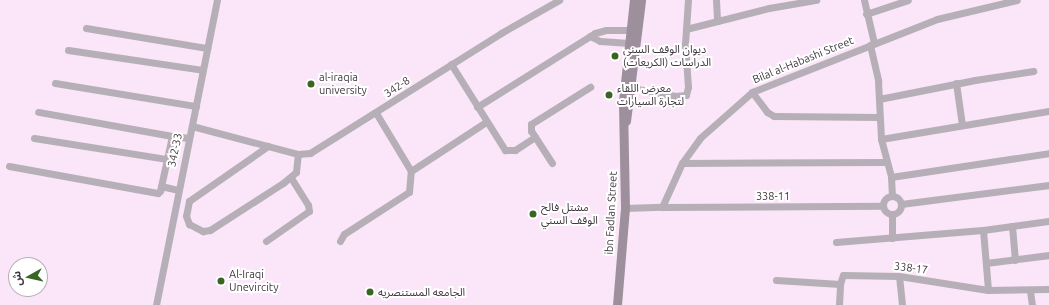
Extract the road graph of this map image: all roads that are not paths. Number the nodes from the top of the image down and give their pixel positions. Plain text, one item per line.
1 (217, 0) edge
2 (559, 0) edge
3 (634, 0) edge
4 (641, 0) edge
5 (688, 0) edge
6 (716, 0) edge
7 (769, 0) edge
8 (816, 0) edge
9 (864, 0) edge
10 (907, 0) edge
11 (1017, 0) edge
12 (769, 8) junction
13 (866, 14) junction
14 (717, 21) junction
15 (86, 28) dead end
16 (686, 29) junction
17 (630, 30) junction
18 (590, 36) junction
19 (629, 43) junction
20 (872, 44) junction
21 (207, 48) junction
22 (68, 50) dead end
23 (451, 64) junction
24 (203, 70) junction
25 (1033, 71) dead end
26 (55, 83) dead end
27 (956, 83) junction
28 (590, 86) dead end
29 (632, 88) junction
30 (752, 92) junction
31 (879, 99) junction
32 (196, 106) junction
33 (477, 107) junction
34 (38, 112) dead end
35 (1049, 112) edge
36 (376, 113) junction
37 (879, 116) junction
38 (486, 122) junction
39 (625, 122) junction
40 (192, 126) junction
41 (962, 126) junction
42 (172, 136) junction
43 (535, 137) junction
44 (34, 138) dead end
45 (189, 138) junction
46 (881, 139) junction
47 (268, 146) junction
48 (1049, 153) edge
49 (298, 154) junction
50 (167, 159) junction
51 (885, 162) junction
52 (552, 163) dead end
53 (682, 163) junction
54 (9, 166) dead end
55 (411, 171) junction
56 (891, 177) junction
57 (291, 178) junction
58 (1049, 185) edge
59 (162, 186) junction
60 (178, 190) junction
61 (892, 196) junction
62 (901, 204) junction
63 (883, 206) junction
64 (662, 207) junction
65 (625, 208) junction
66 (892, 214) junction
67 (1049, 221) edge
68 (1012, 226) junction
69 (983, 230) junction
70 (892, 238) junction
71 (266, 241) dead end
72 (340, 241) dead end
73 (836, 242) dead end
74 (1049, 255) edge
75 (1015, 260) junction
76 (986, 263) junction
77 (899, 276) junction
78 (776, 280) dead end
79 (840, 284) junction
80 (1049, 289) edge
81 (988, 290) junction
82 (1030, 291) junction
83 (156, 305) edge
84 (617, 305) edge
85 (839, 305) edge
86 (902, 305) edge
87 (1032, 305) edge

1 - 21 street, 342-33
2 - 23 street, 342-8
3 - 17 street, ibn Fadlan Street
4 - 29 street, ibn Fadlan Street
5 - 16 street
6 - 14 street
7 - 12 street
8 - 12 street
9 - 13 street
10 - 13 street
11 - 20 street, Bilal al-Habashi Street
12 - 14 street
13 - 20 street
14 - 16 street
15 - 21 street
16 - 29 street
17 - 18 street
17 - 19 street, ibn Fadlan Street
18 - 19 street
18 - 33 street
19 - 39 street, ibn Fadlan Street
20 - 30 street, Bilal al-Habashi Street
20 - 31 street
21 - 24 street, 342-33
22 - 24 street
23 - 33 street
23 - 36 street, 342-8
24 - 32 street, 342-33
25 - 27 street
26 - 32 street
27 - 31 street
27 - 41 street
28 - 43 street
29 - 39 street, ibn Fadlan Street
30 - 37 street
30 - 53 street, Bilal al-Habashi Street
31 - 37 street
32 - 40 street, 342-33
33 - 38 street
34 - 42 street
35 - 41 street
36 - 49 street, 342-8
36 - 55 street
37 - 46 street
38 - 43 street
38 - 55 street
39 - 65 street, ibn Fadlan Street
40 - 45 street, 342-33
40 - 47 street
41 - 46 street
42 - 45 street
42 - 50 street
43 - 52 street
44 - 50 street
45 - 60 street, 342-33
46 - 51 street
47 - 49 street
47 - 57 street
48 - 56 street
49 - 57 street
50 - 59 street
51 - 53 street
51 - 56 street
53 - 64 street, Bilal al-Habashi Street
54 - 59 street
55 - 72 street
56 - 61 street
57 - 71 street
58 - 62 street
59 - 60 street
60 - 83 street, 342-33
61 - 62 street
61 - 63 street
62 - 66 street
63 - 64 street, 338-11
63 - 66 street
64 - 65 street
65 - 84 street, ibn Fadlan Street
66 - 70 street
67 - 68 street
68 - 69 street
68 - 75 street
69 - 70 street
69 - 76 street
70 - 73 street
74 - 75 street
75 - 76 street
76 - 81 street
77 - 79 street, 338-17
77 - 81 street, 338-17
77 - 86 street
78 - 79 street
79 - 85 street
80 - 82 street, 338-17
81 - 82 street, 338-17
82 - 87 street

